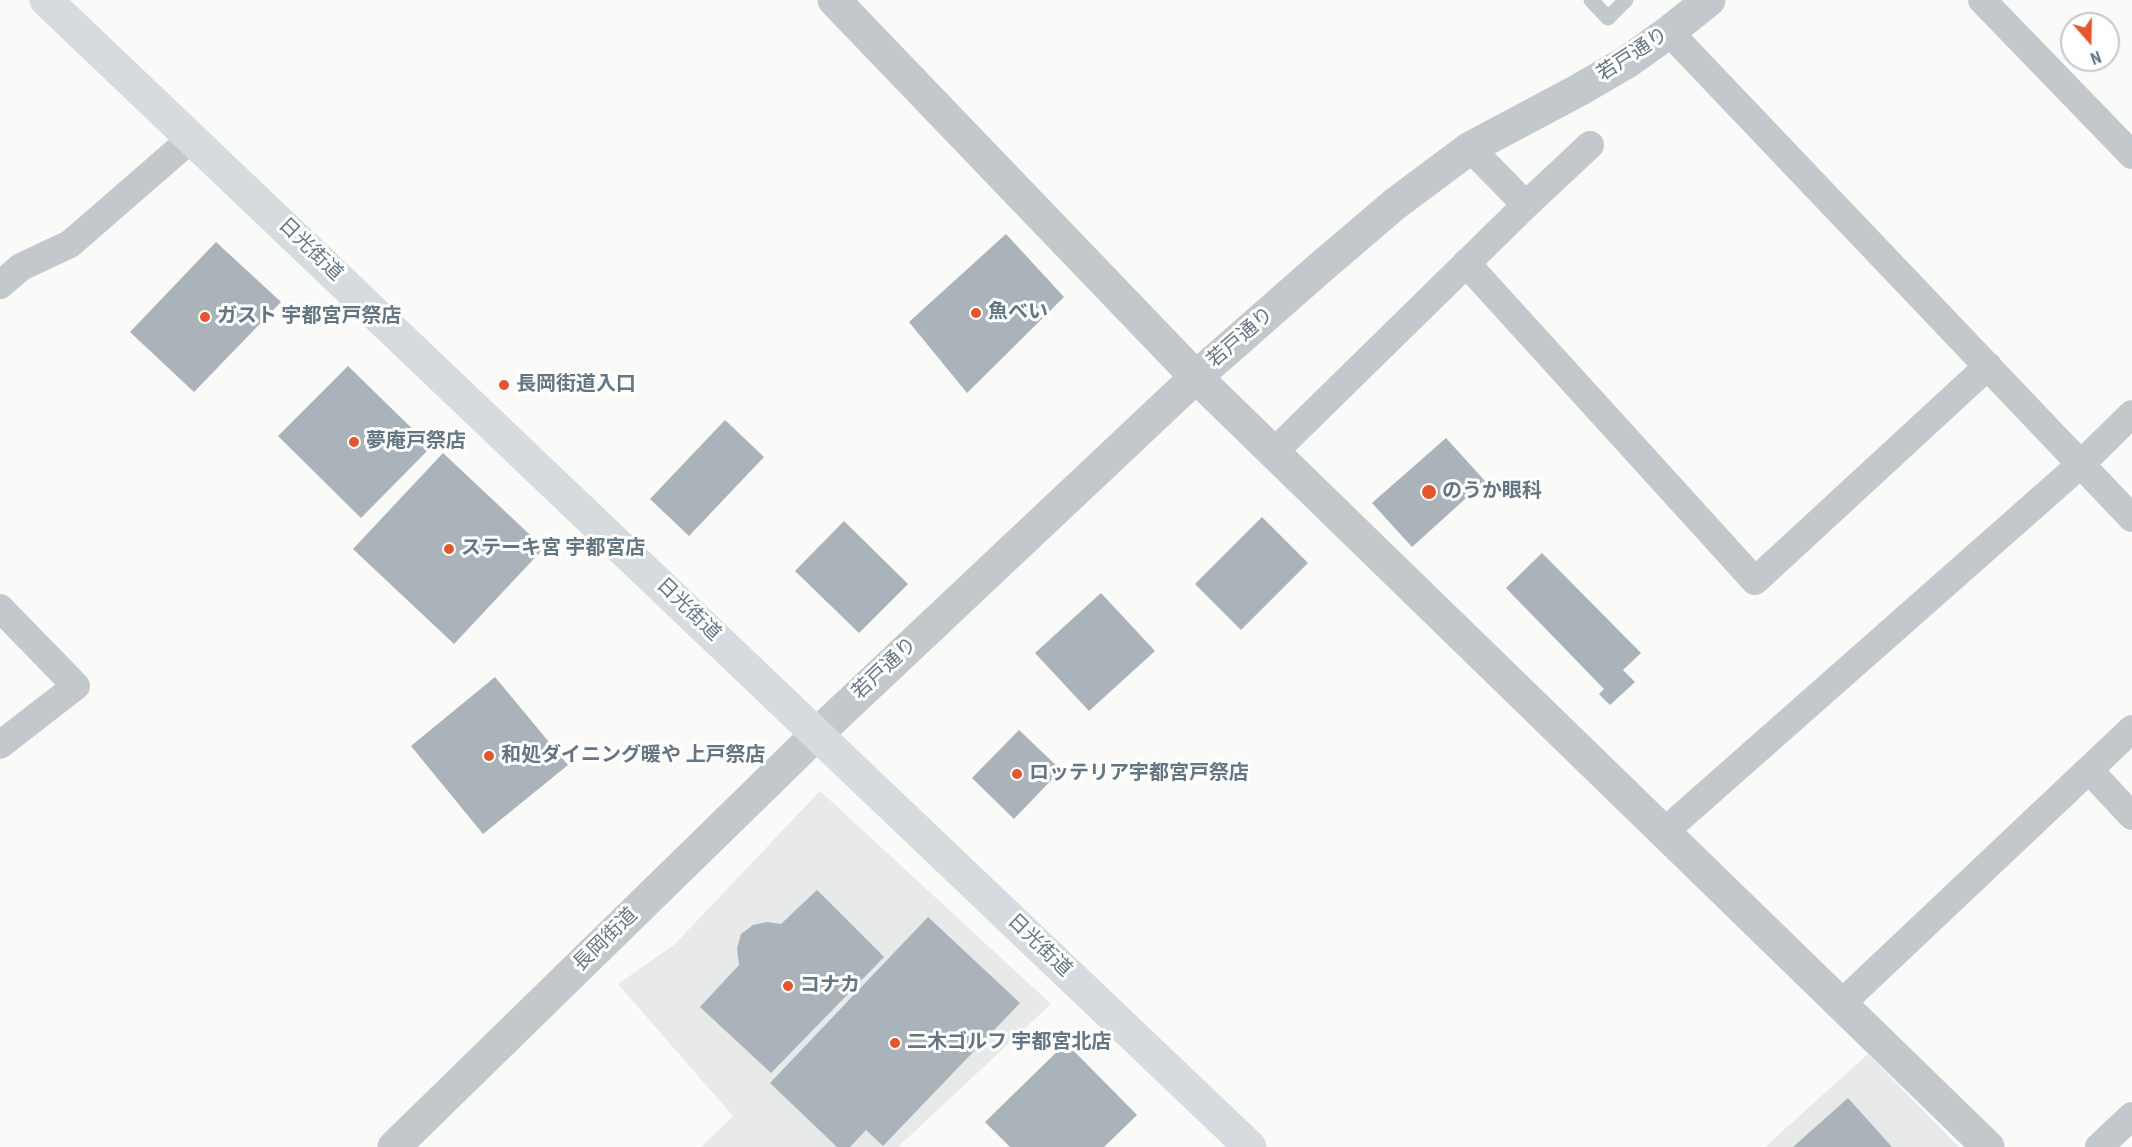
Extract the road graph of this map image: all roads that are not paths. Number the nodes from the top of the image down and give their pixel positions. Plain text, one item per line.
1 (46, 0) edge
2 (834, 0) edge
3 (1591, 0) edge
4 (1626, 0) edge
5 (1709, 0) edge
6 (1982, 0) edge
7 (1670, 32) junction
8 (192, 138) junction
9 (1590, 145) dead end
10 (1470, 148) junction
11 (2132, 155) edge
12 (1526, 205) junction
13 (1466, 263) junction
14 (0, 285) edge
15 (1988, 366) junction
16 (1196, 377) junction
17 (2132, 414) edge
18 (1273, 453) junction
19 (2081, 464) junction
20 (2132, 519) edge
21 (0, 608) edge
22 (2132, 729) edge
23 (817, 734) junction
24 (0, 745) edge
25 (2089, 770) junction
26 (2132, 816) edge
27 (1664, 832) junction
28 (1841, 1004) junction
29 (2132, 1116) edge
30 (394, 1147) edge
31 (1250, 1147) edge
32 (1988, 1147) edge
33 (2099, 1147) edge

1 - 8 highway, 日光街道
2 - 16 street
3 - 4 lane
5 - 7 street, 若戸通り
6 - 11 street
7 - 10 street, 若戸通り
7 - 15 street
8 - 14 street
8 - 23 highway, 日光街道
9 - 12 street
10 - 12 street
10 - 16 street, 若戸通り
12 - 13 street
13 - 15 street
13 - 18 street
15 - 19 street
16 - 18 street
16 - 23 street, 若戸通り
17 - 19 street
18 - 27 street
19 - 20 street
19 - 27 street
21 - 24 street
22 - 25 street
23 - 30 street, 長岡街道
23 - 31 highway, 日光街道
25 - 26 street
25 - 28 street
27 - 28 street
28 - 32 street
29 - 33 street

